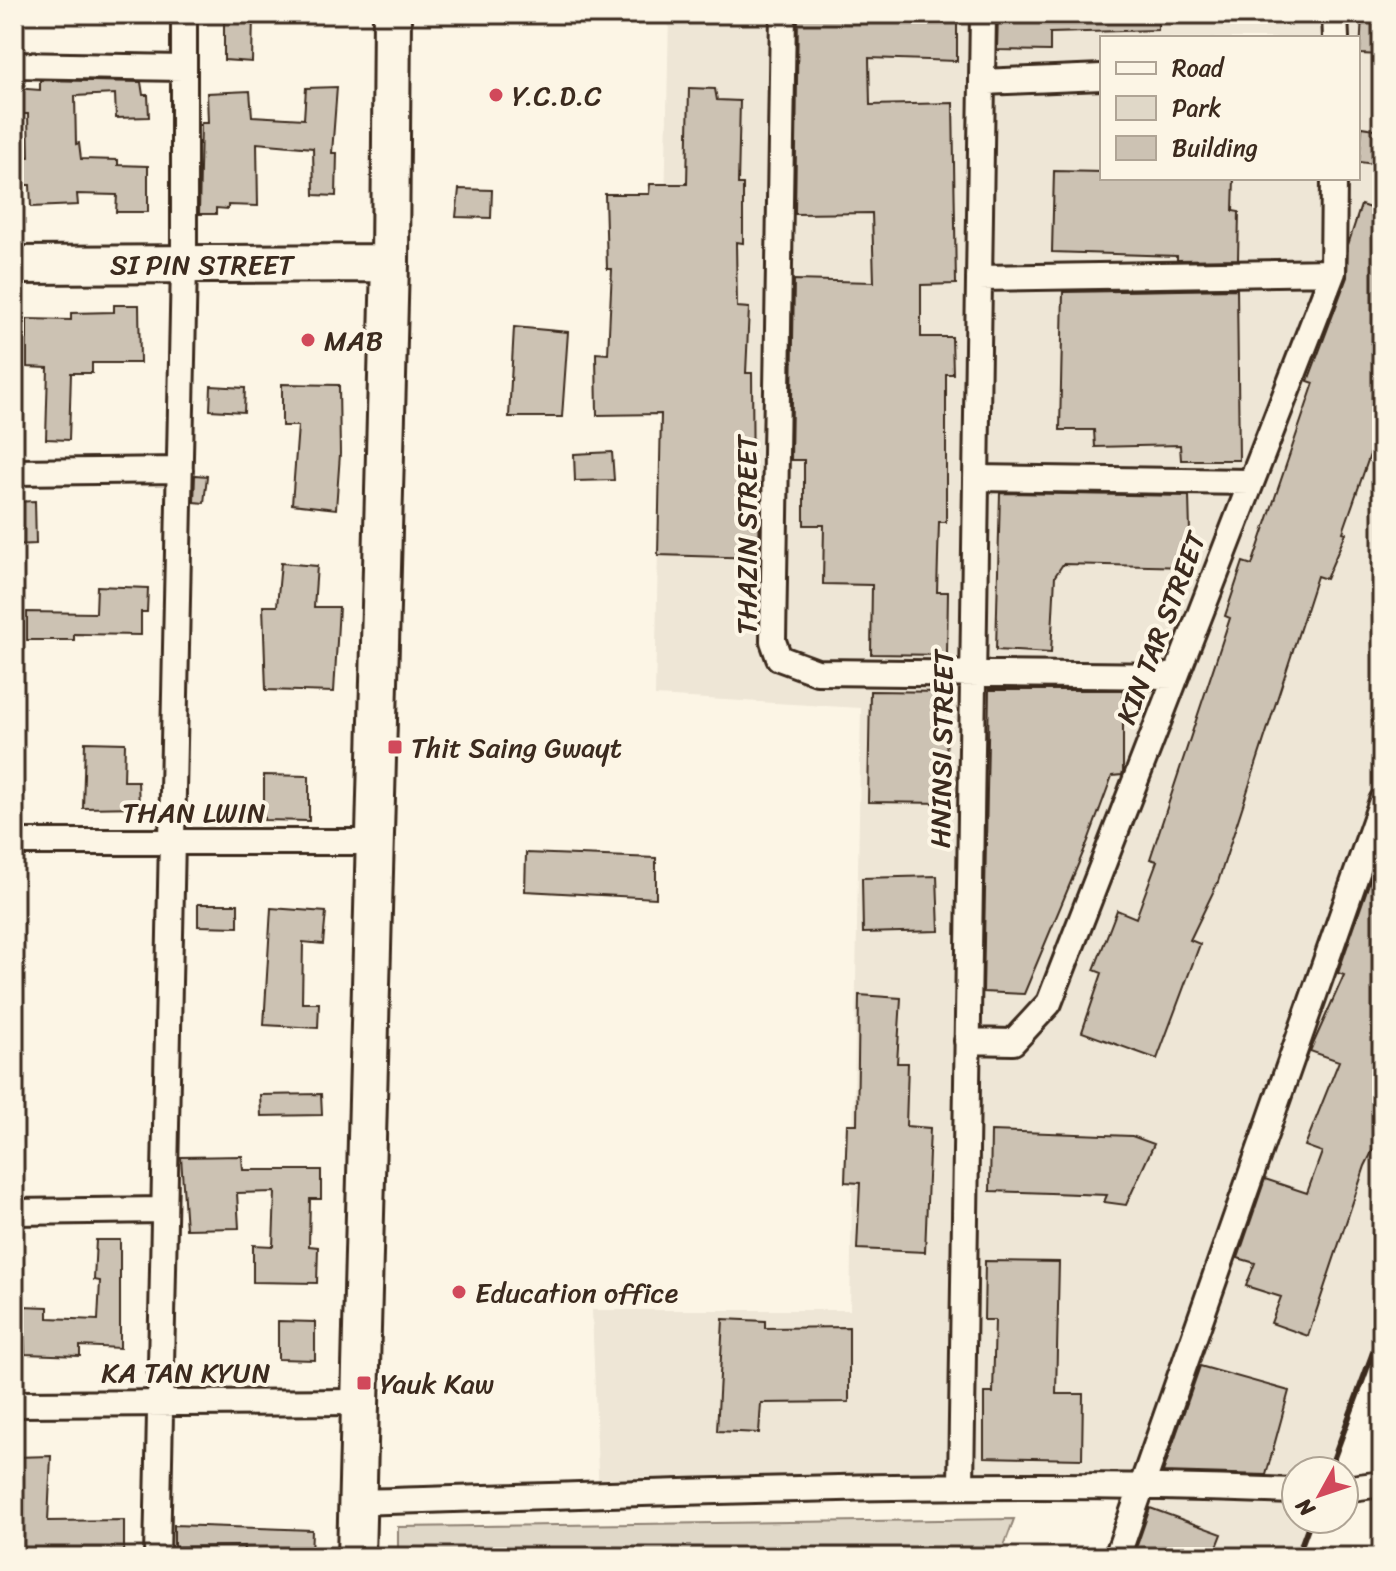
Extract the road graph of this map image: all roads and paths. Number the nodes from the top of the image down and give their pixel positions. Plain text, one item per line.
1 (184, 14) edge
2 (392, 14) edge
3 (783, 14) edge
4 (983, 14) edge
5 (1335, 14) edge
6 (1336, 36) edge
7 (14, 65) edge
8 (182, 68) junction
9 (1100, 77) edge
10 (982, 82) junction
11 (1334, 180) edge
12 (390, 263) junction
13 (184, 264) junction
14 (14, 265) edge
15 (1333, 272) junction
16 (979, 278) junction
17 (180, 470) junction
18 (14, 472) edge
19 (976, 478) junction
20 (1250, 482) junction
21 (973, 673) junction
22 (1174, 676) junction
23 (1382, 801) edge
24 (14, 842) edge
25 (172, 842) junction
26 (375, 842) junction
27 (967, 1041) junction
28 (164, 1210) junction
29 (14, 1212) edge
30 (161, 1401) junction
31 (359, 1402) junction
32 (14, 1404) edge
33 (1382, 1484) edge
34 (961, 1485) junction
35 (1141, 1485) junction
36 (1360, 1487) edge
37 (1280, 1490) edge
38 (357, 1502) junction
39 (157, 1557) edge
40 (356, 1557) edge
41 (1117, 1557) edge

1 - 8 street
2 - 12 main road
3 - 21 street, THAZIN STREET
4 - 10 street, HNINSI STREET
5 - 6 street
7 - 8 street
8 - 13 street
9 - 10 street
10 - 16 street, HNINSI STREET
11 - 15 street, KIN TAR STREET
12 - 13 main road, SI PIN STREET
12 - 26 main road
13 - 14 main road, SI PIN STREET
13 - 17 street
15 - 16 street
15 - 20 street, KIN TAR STREET
16 - 19 street, HNINSI STREET
17 - 18 street
17 - 25 street
19 - 20 street
19 - 21 street, HNINSI STREET
20 - 22 street, KIN TAR STREET
21 - 22 street, THAZIN STREET
21 - 27 street, HNINSI STREET
22 - 27 street, KIN TAR STREET
23 - 35 street
24 - 25 street, THAN LWIN
25 - 26 street, THAN LWIN
25 - 28 street
26 - 31 main road
27 - 34 street, HNINSI STREET
28 - 29 street
28 - 30 street
30 - 31 street, KA TAN KYUN
30 - 32 street, KA TAN KYUN
30 - 39 street
31 - 38 main road
33 - 36 street
34 - 35 street
34 - 38 street
35 - 37 street
35 - 41 street
38 - 40 main road

